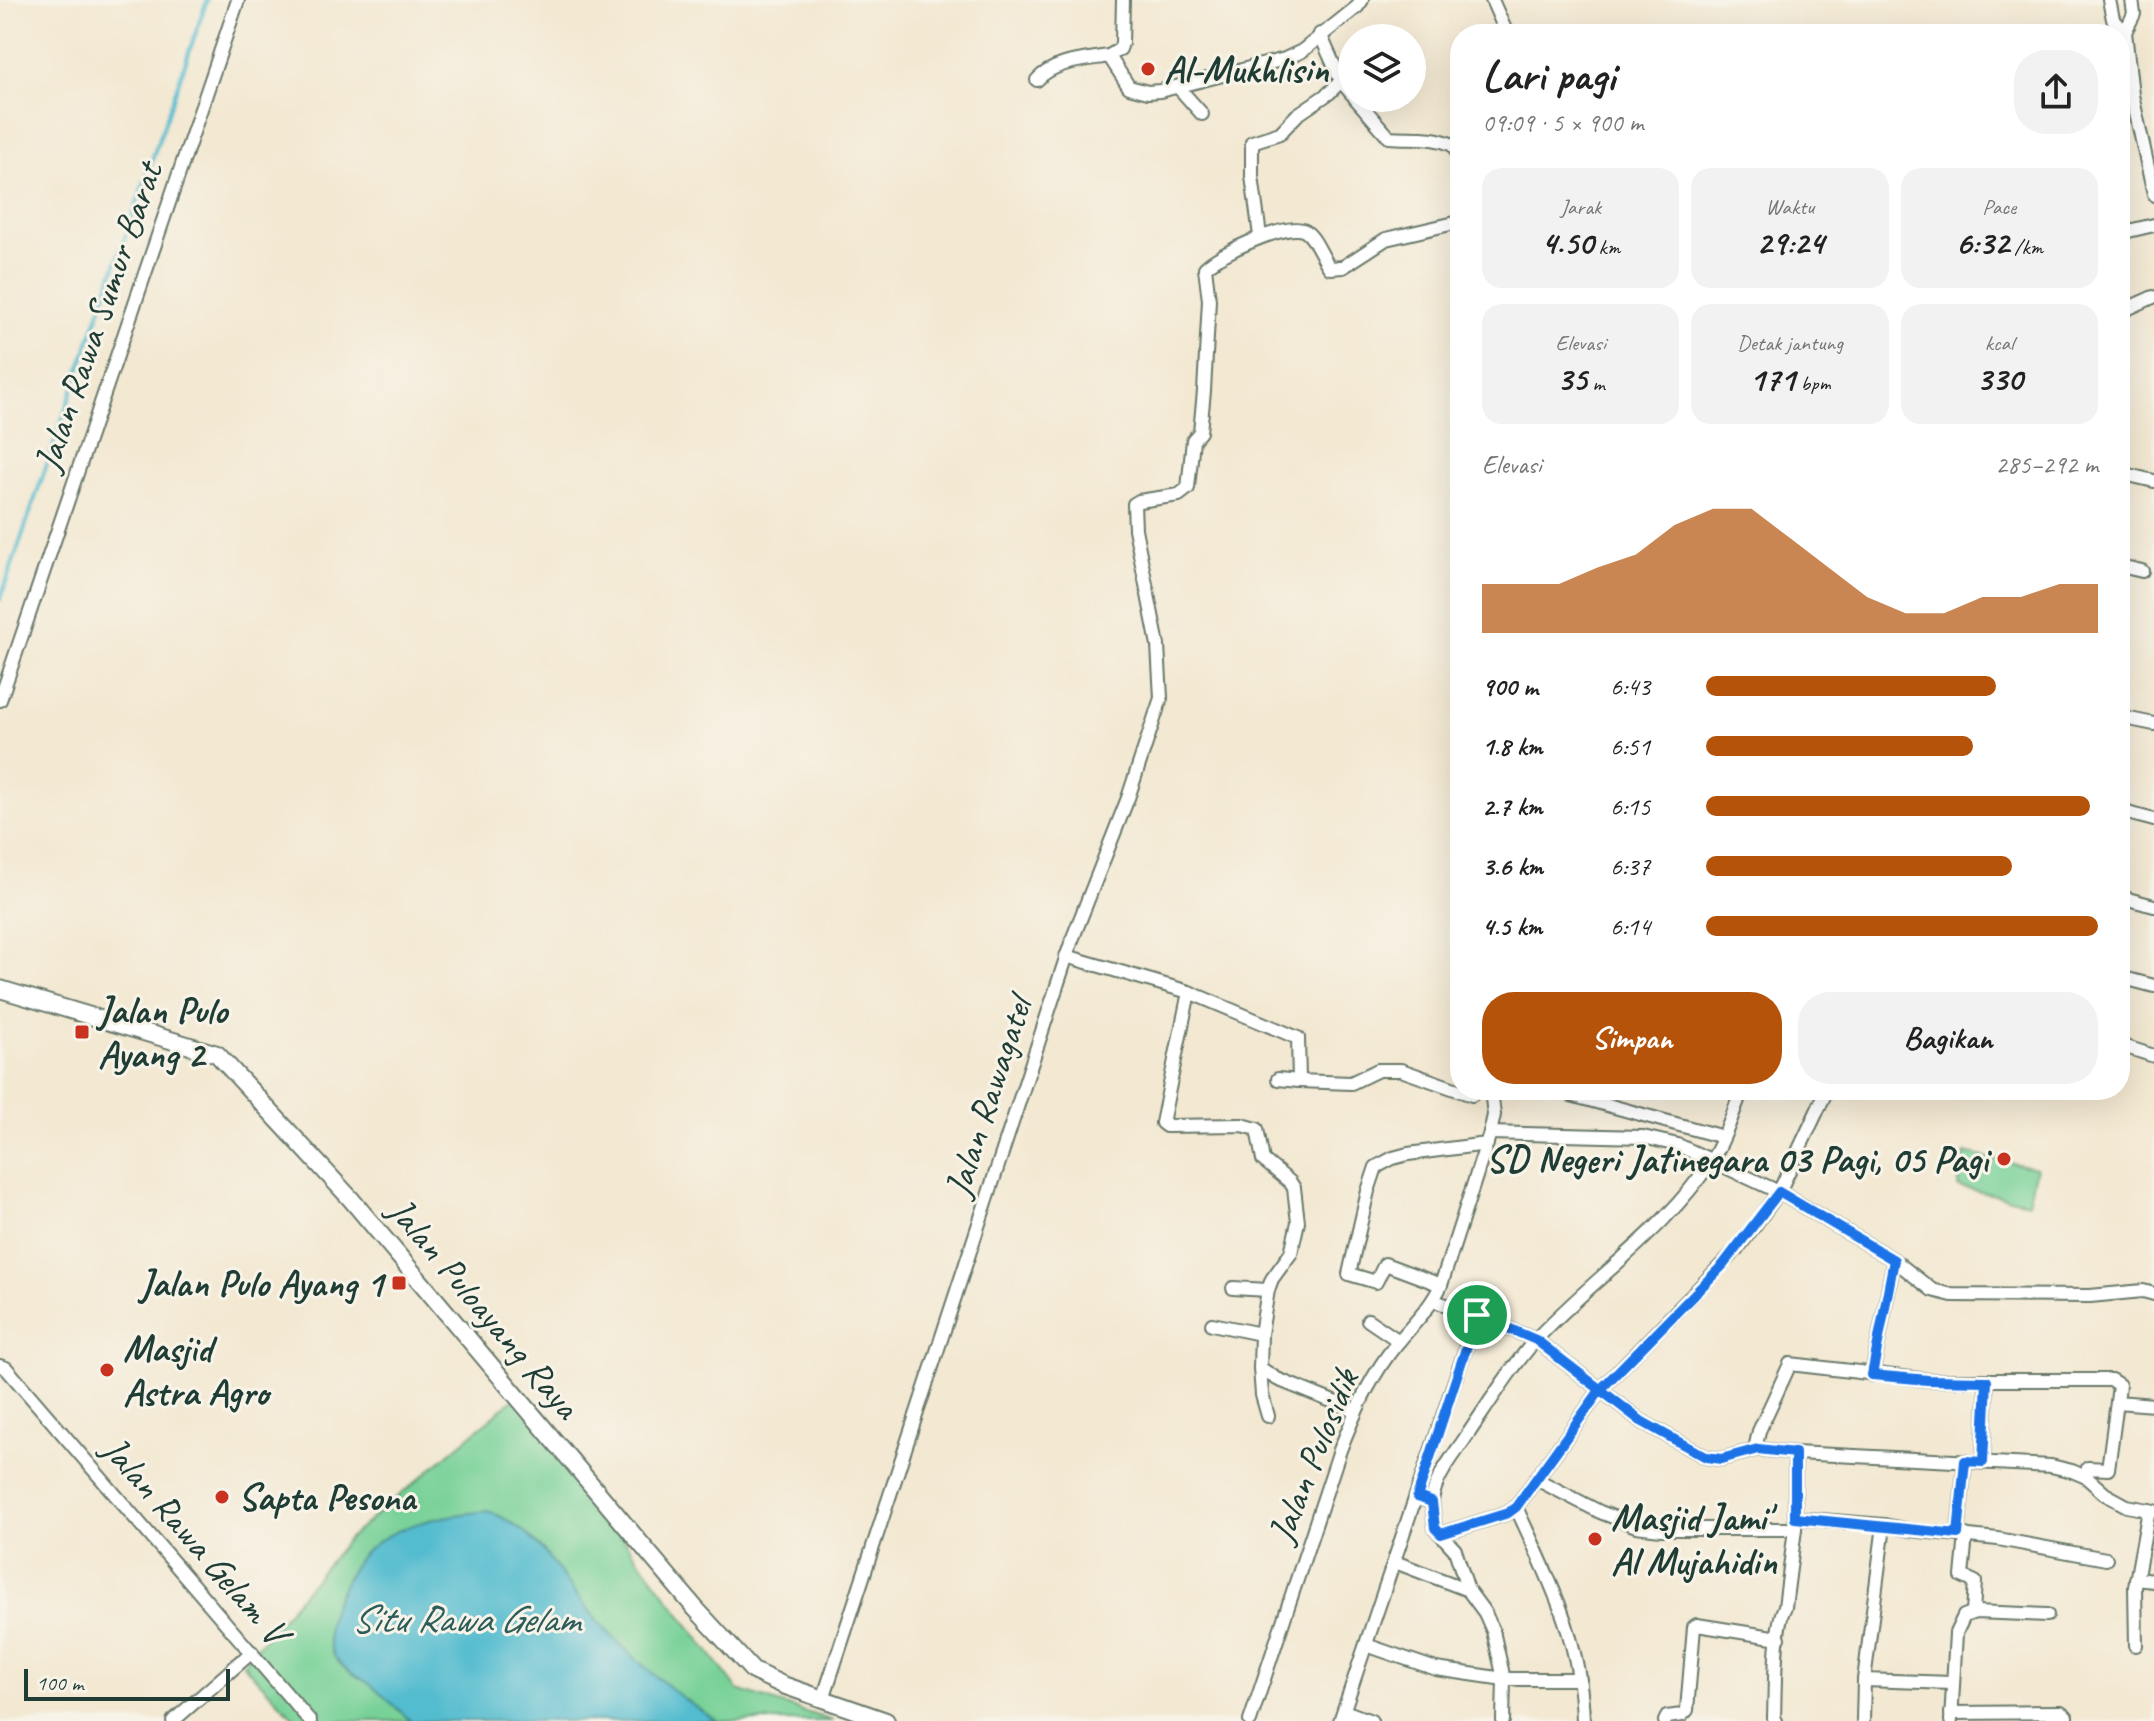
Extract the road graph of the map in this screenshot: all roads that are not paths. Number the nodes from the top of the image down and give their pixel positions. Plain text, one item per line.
1 (238, 0) edge
2 (1123, 0) edge
3 (1492, 0) edge
4 (2109, 0) edge
5 (2132, 0) edge
6 (1357, 2) edge
7 (1503, 24) edge
8 (2118, 24) edge
9 (2129, 24) edge
10 (1320, 34) junction
11 (1109, 56) junction
12 (1338, 74) edge
13 (1037, 80) dead end
14 (1338, 84) edge
15 (1178, 87) junction
16 (2130, 111) edge
17 (1367, 112) edge
18 (1202, 114) dead end
19 (1450, 144) edge
20 (2154, 195) edge
21 (1450, 224) edge
22 (2154, 225) edge
23 (2130, 231) edge
24 (1260, 236) junction
25 (2153, 297) edge
26 (2130, 307) edge
27 (2130, 475) edge
28 (2154, 481) edge
29 (2130, 568) edge
30 (2142, 571) dead end
31 (0, 700) edge
32 (2130, 719) edge
33 (2154, 724) edge
34 (2130, 814) edge
35 (2154, 820) edge
36 (2130, 900) edge
37 (2154, 906) edge
38 (1066, 956) junction
39 (2130, 980) edge
40 (2154, 986) edge
41 (0, 989) edge
42 (1189, 992) junction
43 (2130, 1048) edge
44 (2154, 1056) edge
45 (1278, 1079) dead end
46 (1299, 1081) junction
47 (1450, 1087) edge
48 (1492, 1100) edge
49 (1589, 1100) edge
50 (1738, 1100) edge
51 (1822, 1100) edge
52 (1723, 1137) junction
53 (1489, 1138) junction
54 (1712, 1159) junction
55 (1779, 1192) junction
56 (1894, 1260) junction
57 (1441, 1285) junction
58 (1233, 1288) dead end
59 (1268, 1290) junction
60 (2154, 1294) edge
61 (1434, 1301) junction
62 (1477, 1315) junction
63 (1368, 1320) dead end
64 (1212, 1324) dead end
65 (1261, 1334) junction
66 (1536, 1340) junction
67 (1399, 1341) junction
68 (0, 1366) edge
69 (1260, 1368) junction
70 (1872, 1375) junction
71 (1987, 1381) junction
72 (1601, 1389) junction
73 (2117, 1402) junction
74 (2154, 1405) edge
75 (1356, 1411) junction
76 (1268, 1416) dead end
77 (1432, 1449) junction
78 (1755, 1449) junction
79 (1795, 1453) junction
80 (1454, 1456) junction
81 (1965, 1461) junction
82 (1983, 1462) junction
83 (2086, 1477) junction
84 (1536, 1479) junction
85 (1417, 1497) junction
86 (1432, 1502) junction
87 (1516, 1507) junction
88 (2152, 1511) edge
89 (1795, 1524) junction
90 (1884, 1525) junction
91 (1441, 1534) junction
92 (1962, 1534) junction
93 (2106, 1559) dead end
94 (1395, 1562) junction
95 (2136, 1579) junction
96 (2154, 1581) edge
97 (1468, 1590) junction
98 (1973, 1612) junction
99 (2047, 1615) dead end
100 (1779, 1638) junction
101 (1366, 1645) junction
102 (2136, 1645) dead end
103 (252, 1652) junction
104 (1504, 1679) junction
105 (1580, 1679) junction
106 (1864, 1680) junction
107 (1952, 1683) junction
108 (823, 1699) junction
109 (1342, 1716) edge
110 (1951, 1717) edge
111 (173, 1721) edge
112 (310, 1721) edge
113 (886, 1721) edge
114 (1250, 1721) edge
115 (1371, 1721) edge
116 (1503, 1721) edge
117 (1583, 1721) edge
118 (1665, 1721) edge
119 (1776, 1721) edge
120 (1863, 1721) edge
121 (2066, 1721) edge

1 - 31 street, Jalan Rawa Sumur Barat
2 - 11 street
3 - 7 street
4 - 8 street
5 - 9 street
6 - 10 street
10 - 12 street
10 - 15 street
11 - 13 street
11 - 15 street
14 - 24 street
15 - 18 street
16 - 20 street
17 - 19 street
21 - 24 street
22 - 23 street
24 - 38 street, Jalan Rawagatel
25 - 26 street
27 - 28 street
29 - 30 street
32 - 33 street
34 - 35 street
36 - 37 street
38 - 42 street
38 - 108 street, Jalan Rawagatel
39 - 40 street
41 - 108 street, Jalan Puloayang Raya
42 - 46 street
42 - 59 street
43 - 44 street
45 - 46 street
46 - 47 street
48 - 53 street, Jalan Pulosidik
49 - 52 street
50 - 52 street
51 - 55 street
52 - 54 street
53 - 54 street
53 - 57 street, Jalan Pulosidik
53 - 57 street
54 - 55 street
54 - 66 street
55 - 56 street
55 - 72 street
56 - 60 street
56 - 70 street
57 - 61 street, Jalan Pulosidik
58 - 59 street
59 - 65 street
61 - 62 street
61 - 67 street, Jalan Pulosidik
62 - 66 street
62 - 77 street
63 - 67 street
64 - 65 street
65 - 69 street
66 - 72 street
66 - 80 street
67 - 75 street, Jalan Pulosidik
68 - 103 street, Jalan Rawa Gelam V
69 - 75 street
69 - 76 street
70 - 71 street
70 - 78 street
71 - 73 street
71 - 82 street
72 - 78 street
72 - 84 street
73 - 74 street
73 - 83 street
75 - 114 street, Jalan Pulosidik
77 - 80 street
77 - 85 street
78 - 79 street
79 - 81 street
79 - 89 street
80 - 86 street
81 - 82 street
81 - 92 street
82 - 83 street
83 - 88 street
84 - 87 street
84 - 89 street
85 - 86 street
85 - 94 street
86 - 91 street
87 - 91 street
87 - 105 street
88 - 95 street
89 - 90 street
89 - 100 street
90 - 92 street
90 - 106 street
91 - 97 street
92 - 93 street
92 - 98 street
94 - 97 street
94 - 101 street
95 - 96 street
95 - 102 street
97 - 104 street
98 - 99 street
98 - 107 street
100 - 118 street
100 - 119 street
101 - 104 street
101 - 109 street
103 - 111 street
103 - 112 street, Jalan Rawa Gelam V
104 - 105 street
104 - 116 street
105 - 117 street
106 - 107 street
106 - 120 street
107 - 110 street
108 - 113 street, Jalan Puloayang Raya
109 - 115 street
110 - 121 street

